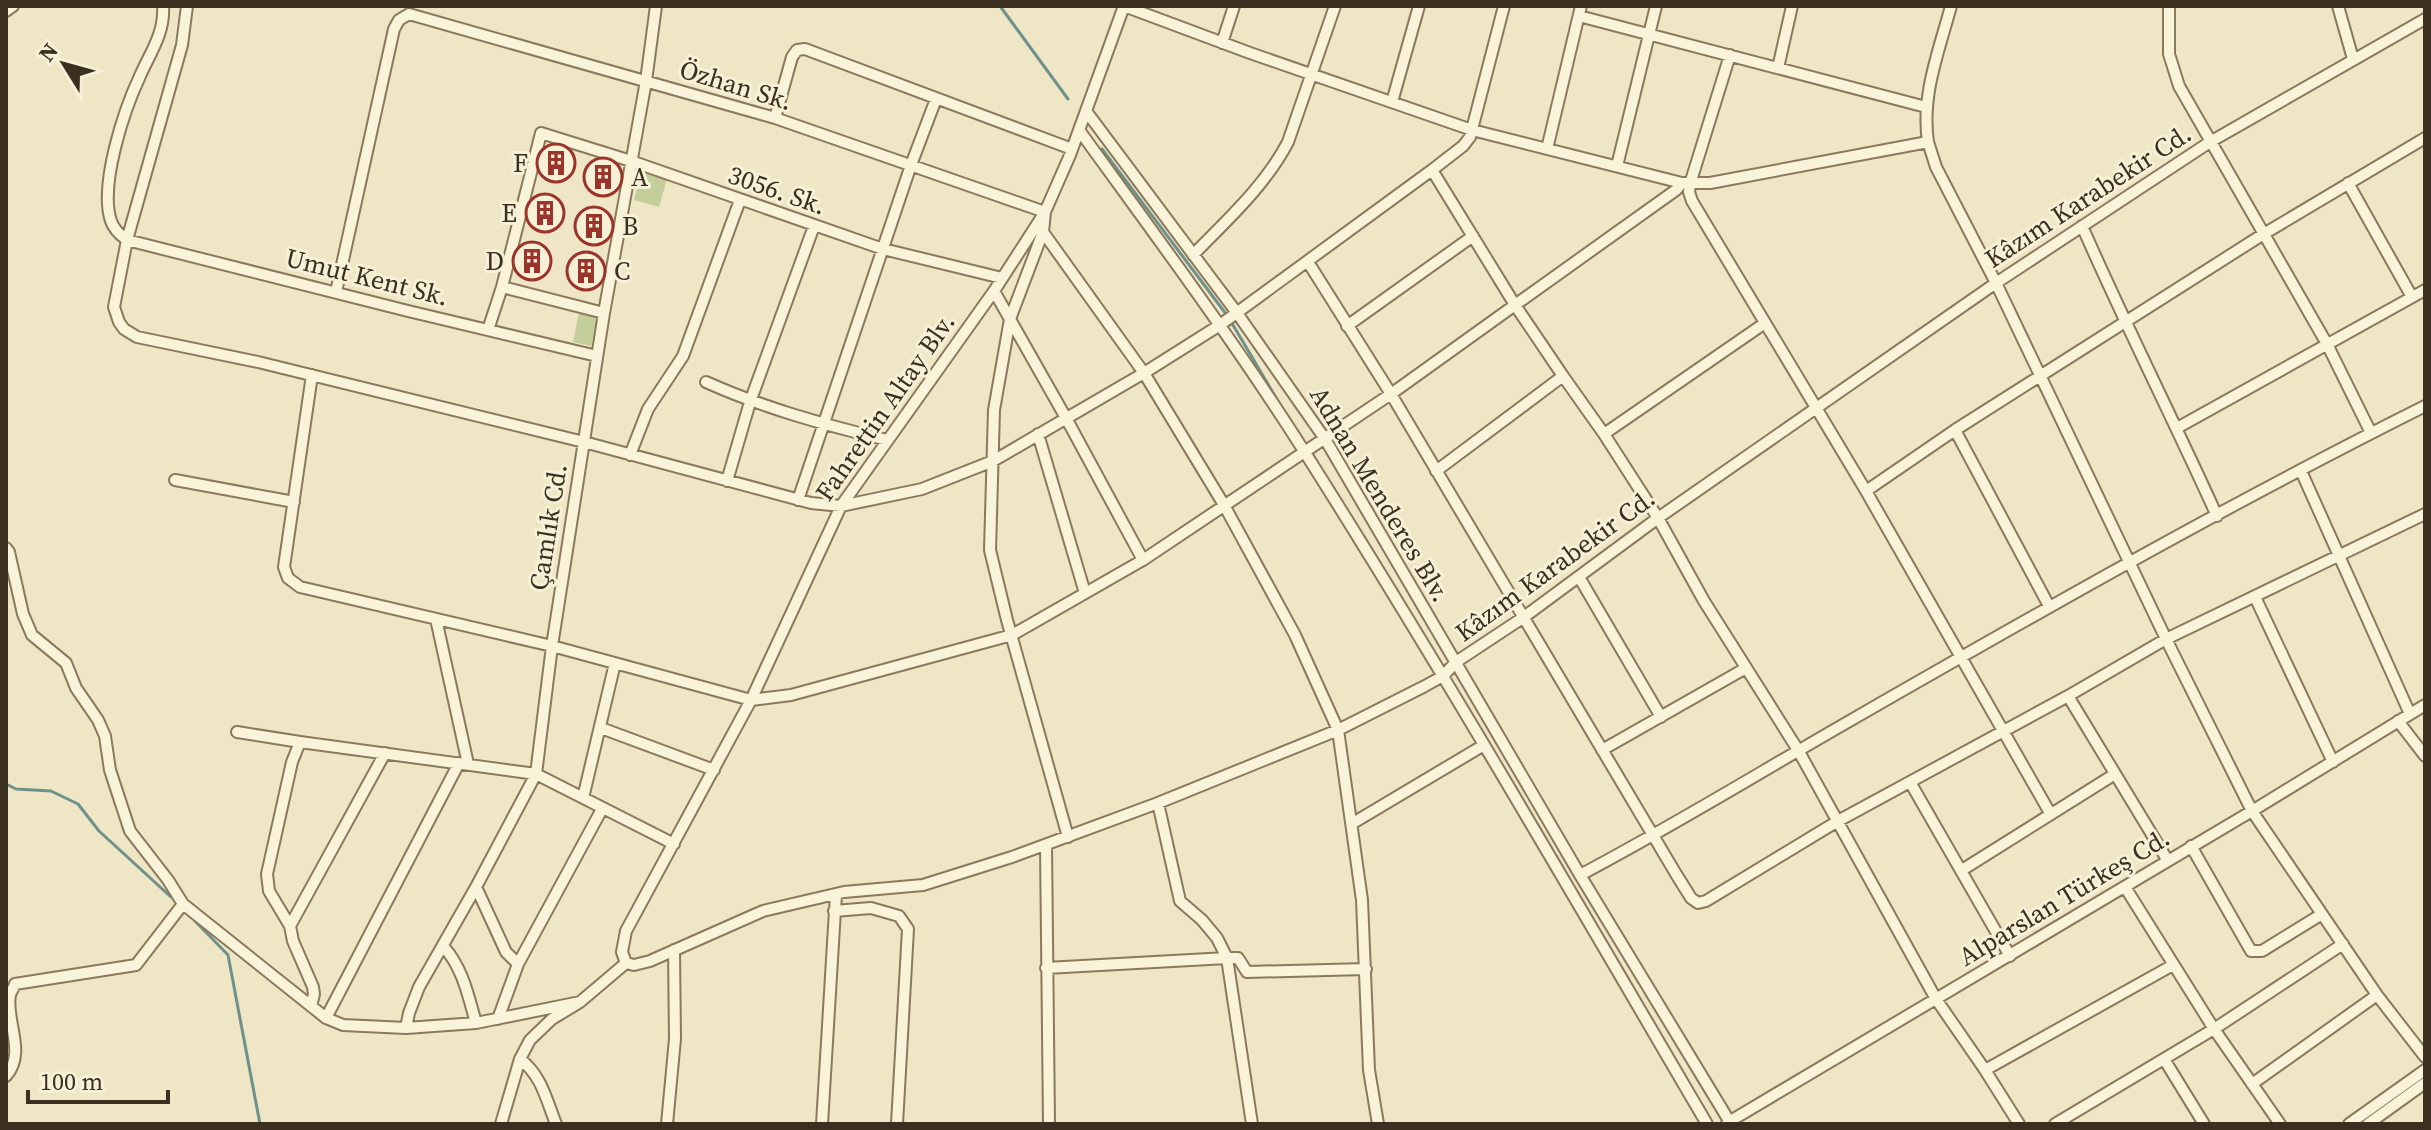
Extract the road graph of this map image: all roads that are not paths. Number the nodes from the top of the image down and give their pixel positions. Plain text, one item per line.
1 (13, 6) edge
2 (163, 6) edge
3 (187, 6) edge
4 (656, 6) edge
5 (1124, 6) edge
6 (1234, 6) edge
7 (1335, 6) edge
8 (1419, 6) edge
9 (1504, 6) edge
10 (1656, 6) edge
11 (1792, 6) edge
12 (1951, 6) edge
13 (2169, 6) edge
14 (2338, 6) edge
15 (6, 11) edge
16 (1580, 11) edge
17 (2425, 19) edge
18 (1649, 34) junction
19 (1222, 43) junction
20 (1730, 55) junction
21 (2353, 59) junction
22 (1778, 68) junction
23 (1312, 75) junction
24 (646, 81) junction
25 (936, 99) junction
26 (1392, 102) junction
27 (1926, 107) junction
28 (1086, 111) junction
29 (775, 118) junction
30 (1079, 130) junction
31 (1472, 130) junction
32 (2425, 138) edge
33 (1928, 142) junction
34 (2210, 142) junction
35 (1072, 149) junction
36 (1547, 149) junction
37 (631, 161) junction
38 (911, 165) junction
39 (1617, 166) junction
40 (1432, 170) junction
41 (2348, 183) junction
42 (1686, 184) junction
43 (740, 200) junction
44 (1045, 212) junction
45 (814, 226) junction
46 (2082, 226) junction
47 (1043, 232) junction
48 (2262, 235) junction
49 (1473, 236) junction
50 (127, 240) junction
51 (883, 249) junction
52 (1193, 255) junction
53 (1308, 262) junction
54 (1002, 278) junction
55 (1996, 283) junction
56 (502, 287) junction
57 (2425, 290) edge
58 (994, 291) junction
59 (336, 292) junction
60 (2412, 297) junction
61 (1515, 305) junction
62 (604, 313) junction
63 (1237, 313) junction
64 (1010, 319) junction
65 (1765, 323) junction
66 (2124, 323) junction
67 (1220, 325) junction
68 (1347, 326) junction
69 (488, 330) junction
70 (2327, 344) junction
71 (597, 356) junction
72 (1144, 373) junction
73 (312, 375) junction
74 (2041, 375) junction
75 (1563, 376) junction
76 (706, 382) dead end
77 (1391, 394) junction
78 (750, 402) junction
79 (2425, 406) edge
80 (1815, 408) junction
81 (1066, 418) junction
82 (824, 424) junction
83 (2177, 428) junction
84 (1955, 430) junction
85 (2371, 433) junction
86 (1038, 434) junction
87 (1604, 434) junction
88 (1325, 439) junction
89 (887, 440) junction
90 (584, 442) junction
91 (1304, 452) junction
92 (630, 455) junction
93 (993, 461) junction
94 (1436, 471) junction
95 (2301, 471) junction
96 (175, 480) dead end
97 (727, 481) junction
98 (1866, 491) junction
99 (798, 500) junction
100 (294, 502) junction
101 (1224, 505) junction
102 (841, 506) junction
103 (2425, 514) edge
104 (2217, 516) junction
105 (1658, 518) junction
106 (6, 548) edge
107 (2341, 557) junction
108 (1143, 560) junction
109 (2131, 563) junction
110 (1579, 577) junction
111 (1085, 593) junction
112 (2255, 597) junction
113 (2049, 606) junction
114 (1524, 617) junction
115 (436, 619) junction
116 (1012, 635) junction
117 (2166, 639) junction
118 (552, 646) junction
119 (1962, 657) junction
120 (1456, 662) junction
121 (615, 663) junction
122 (1746, 668) junction
123 (1443, 676) junction
124 (2068, 696) junction
125 (751, 700) junction
126 (2425, 705) edge
127 (2410, 714) junction
128 (1661, 717) junction
129 (2398, 721) junction
130 (601, 728) junction
131 (1338, 730) junction
132 (2003, 731) junction
133 (237, 732) dead end
134 (300, 742) junction
135 (1484, 745) junction
136 (1602, 750) junction
137 (1798, 750) junction
138 (385, 753) junction
139 (2425, 756) edge
140 (2333, 762) junction
141 (463, 764) junction
142 (714, 770) junction
143 (536, 774) junction
144 (2115, 774) junction
145 (1910, 782) junction
146 (583, 798) junction
147 (1158, 803) junction
148 (602, 809) junction
149 (2252, 811) junction
150 (2050, 813) junction
151 (1838, 821) junction
152 (1353, 823) junction
153 (1068, 837) junction
154 (1653, 837) junction
155 (674, 844) junction
156 (1046, 845) junction
157 (2191, 846) junction
158 (2168, 861) junction
159 (1962, 870) junction
160 (1580, 875) junction
161 (476, 887) junction
162 (2125, 887) junction
163 (836, 894) junction
164 (183, 904) junction
165 (834, 911) junction
166 (2322, 914) junction
167 (290, 926) junction
168 (2343, 944) junction
169 (444, 947) junction
170 (674, 950) junction
171 (2010, 956) junction
172 (1227, 958) junction
173 (626, 963) junction
174 (518, 964) junction
175 (2173, 965) junction
176 (1046, 968) junction
177 (1366, 969) junction
178 (2377, 995) junction
179 (1936, 999) junction
180 (580, 1002) junction
181 (311, 1006) junction
182 (326, 1018) junction
183 (498, 1019) junction
184 (476, 1023) junction
185 (406, 1028) junction
186 (2214, 1029) junction
187 (2425, 1057) edge
188 (520, 1059) junction
189 (2164, 1059) junction
190 (1985, 1070) junction
191 (2425, 1070) edge
192 (6, 1076) edge
193 (2425, 1083) edge
194 (2252, 1084) junction
195 (1729, 1123) edge
196 (501, 1124) edge
197 (556, 1124) edge
198 (667, 1124) edge
199 (822, 1124) edge
200 (897, 1124) edge
201 (1049, 1124) edge
202 (1252, 1124) edge
203 (1378, 1124) edge
204 (1707, 1124) edge
205 (2019, 1124) edge
206 (2055, 1124) edge
207 (2204, 1124) edge
208 (2280, 1124) edge
209 (2349, 1124) edge
210 (2368, 1124) edge

1 - 15 street
2 - 50 street
3 - 50 street
4 - 24 street, Çamlık Cd.
5 - 19 street
5 - 28 street, Fahrettin Altay Blv.
6 - 19 street
7 - 23 street
8 - 26 street
9 - 31 street
10 - 18 street
11 - 22 street
12 - 27 street
13 - 34 street
14 - 21 street
16 - 18 street
16 - 36 street
17 - 21 street, Kâzım Karabekir Cd.
18 - 20 street
18 - 39 street
19 - 23 street
20 - 22 street
20 - 42 street
21 - 34 street, Kâzım Karabekir Cd.
22 - 27 street
23 - 26 street
23 - 52 street
24 - 29 street, Özhan Sk.
24 - 37 street, Çamlık Cd.
24 - 59 street, Özhan Sk.
25 - 29 street
25 - 35 street
25 - 38 street
26 - 31 street
27 - 33 street
28 - 30 street, Fahrettin Altay Blv.
28 - 52 street, Adnan Menderes Blv.
29 - 38 street, Özhan Sk.
30 - 35 street, Fahrettin Altay Blv.
30 - 67 street, Adnan Menderes Blv.
31 - 36 street
31 - 40 street
32 - 41 street
33 - 42 street
33 - 55 street
34 - 46 street, Kâzım Karabekir Cd.
34 - 48 street
35 - 44 street, Fahrettin Altay Blv.
36 - 39 street
37 - 43 street, 3056. Sk.
37 - 56 street, 3056. Sk.
37 - 62 street, Çamlık Cd.
38 - 44 street, Özhan Sk.
38 - 51 street
39 - 42 street
40 - 49 street
40 - 53 street
41 - 48 street
41 - 60 street
42 - 61 street
42 - 65 street
43 - 45 street, 3056. Sk.
43 - 92 street
44 - 47 street
44 - 54 street, Fahrettin Altay Blv.
45 - 51 street, 3056. Sk.
45 - 78 street
46 - 55 street, Kâzım Karabekir Cd.
46 - 66 street
47 - 64 street
47 - 72 street
48 - 66 street
48 - 70 street
49 - 61 street
49 - 68 street
50 - 59 street, Umut Kent Sk.
50 - 73 street
51 - 54 street, 3056. Sk.
51 - 82 street
52 - 63 street, Adnan Menderes Blv.
53 - 63 street
53 - 68 street
54 - 58 street, Fahrettin Altay Blv.
55 - 74 street
55 - 80 street, Kâzım Karabekir Cd.
56 - 62 street
56 - 69 street
57 - 60 street
58 - 64 street
58 - 89 street, Fahrettin Altay Blv.
59 - 69 street, Umut Kent Sk.
60 - 70 street
61 - 75 street
61 - 77 street
62 - 71 street, Çamlık Cd.
63 - 67 street
63 - 88 street, Adnan Menderes Blv.
64 - 81 street
64 - 93 street
65 - 80 street
65 - 87 street
66 - 74 street
66 - 83 street
67 - 72 street
67 - 91 street, Adnan Menderes Blv.
68 - 77 street
69 - 71 street, Umut Kent Sk.
70 - 83 street
70 - 85 street
71 - 90 street, Çamlık Cd.
72 - 81 street
72 - 101 street
73 - 90 street
73 - 100 street
74 - 84 street
74 - 109 street
75 - 87 street
75 - 94 street
76 - 78 street
77 - 88 street
77 - 94 street
78 - 82 street
78 - 97 street
79 - 85 street
80 - 98 street
80 - 105 street, Kâzım Karabekir Cd.
81 - 86 street
81 - 108 street
82 - 89 street
82 - 99 street
83 - 104 street
84 - 98 street
84 - 113 street
85 - 95 street
86 - 93 street
86 - 111 street
87 - 105 street
88 - 91 street
88 - 120 street, Adnan Menderes Blv.
89 - 102 street, Fahrettin Altay Blv.
90 - 92 street
90 - 118 street, Çamlık Cd.
91 - 101 street
91 - 123 street, Adnan Menderes Blv.
92 - 97 street
93 - 102 street
93 - 116 street
94 - 114 street
95 - 104 street
95 - 107 street
96 - 100 street
97 - 99 street
98 - 119 street
99 - 102 street
100 - 115 street
101 - 108 street
101 - 131 street
102 - 125 street, Fahrettin Altay Blv.
103 - 107 street
104 - 109 street
105 - 110 street, Kâzım Karabekir Cd.
105 - 122 street
106 - 164 street
107 - 112 street
107 - 127 street
108 - 111 street
109 - 113 street
109 - 117 street
110 - 114 street, Kâzım Karabekir Cd.
110 - 128 street
111 - 116 street
112 - 117 street
112 - 140 street
113 - 119 street
114 - 120 street, Kâzım Karabekir Cd.
114 - 136 street
115 - 118 street
115 - 141 street
116 - 125 street
116 - 153 street
117 - 124 street
117 - 149 street
118 - 121 street
118 - 143 street, Çamlık Cd.
119 - 132 street
119 - 137 street
120 - 123 street, Kâzım Karabekir Cd.
120 - 160 street, Adnan Menderes Blv.
121 - 125 street
121 - 130 street
122 - 128 street
122 - 137 street
123 - 131 street, Kâzım Karabekir Cd.
123 - 135 street, Adnan Menderes Blv.
124 - 132 street
124 - 144 street
125 - 142 street, Fahrettin Altay Blv.
126 - 127 street, Alparslan Türkeş Cd.
127 - 129 street, Alparslan Türkeş Cd.
128 - 136 street
129 - 139 street
129 - 140 street, Alparslan Türkeş Cd.
130 - 142 street
130 - 146 street
131 - 147 street, Kâzım Karabekir Cd.
131 - 152 street
132 - 145 street
132 - 150 street
133 - 134 street
134 - 138 street
134 - 167 street
135 - 152 street
135 - 204 street, Adnan Menderes Blv.
136 - 154 street
137 - 151 street
137 - 154 street
138 - 141 street
138 - 167 street
140 - 149 street, Alparslan Türkeş Cd.
141 - 143 street
141 - 182 street
142 - 155 street, Fahrettin Altay Blv.
143 - 146 street
143 - 161 street, Çamlık Cd.
144 - 150 street
144 - 158 street
145 - 151 street
145 - 159 street
146 - 148 street
147 - 153 street, Kâzım Karabekir Cd.
147 - 172 street
148 - 155 street
148 - 174 street
149 - 157 street, Alparslan Türkeş Cd.
149 - 166 street
150 - 159 street
151 - 154 street
151 - 179 street
152 - 177 street
153 - 156 street, Kâzım Karabekir Cd.
154 - 160 street
155 - 173 street, Fahrettin Altay Blv.
156 - 163 street, Kâzım Karabekir Cd.
156 - 176 street
157 - 158 street, Alparslan Türkeş Cd.
157 - 166 street
158 - 162 street, Alparslan Türkeş Cd.
159 - 171 street
160 - 195 street, Adnan Menderes Blv.
161 - 169 street, Çamlık Cd.
161 - 174 street
162 - 171 street, Alparslan Türkeş Cd.
162 - 175 street
163 - 165 street
163 - 170 street, Kâzım Karabekir Cd.
164 - 181 street
164 - 192 street
165 - 199 street
165 - 200 street
166 - 168 street
167 - 181 street
168 - 178 street
168 - 186 street
169 - 184 street
169 - 185 street, Çamlık Cd.
170 - 173 street, Kâzım Karabekir Cd.
170 - 198 street
171 - 179 street, Alparslan Türkeş Cd.
172 - 176 street
172 - 177 street
172 - 202 street
173 - 180 street
174 - 183 street
175 - 186 street
175 - 190 street
176 - 201 street
177 - 203 street
178 - 187 street
178 - 194 street
179 - 190 street
179 - 195 street, Alparslan Türkeş Cd.
180 - 183 street
180 - 188 street
181 - 182 street
182 - 185 street
183 - 184 street
184 - 185 street
186 - 189 street
186 - 194 street
188 - 196 street
188 - 197 street
189 - 206 street
189 - 207 street
190 - 205 street
191 - 209 street
193 - 210 street
194 - 208 street

